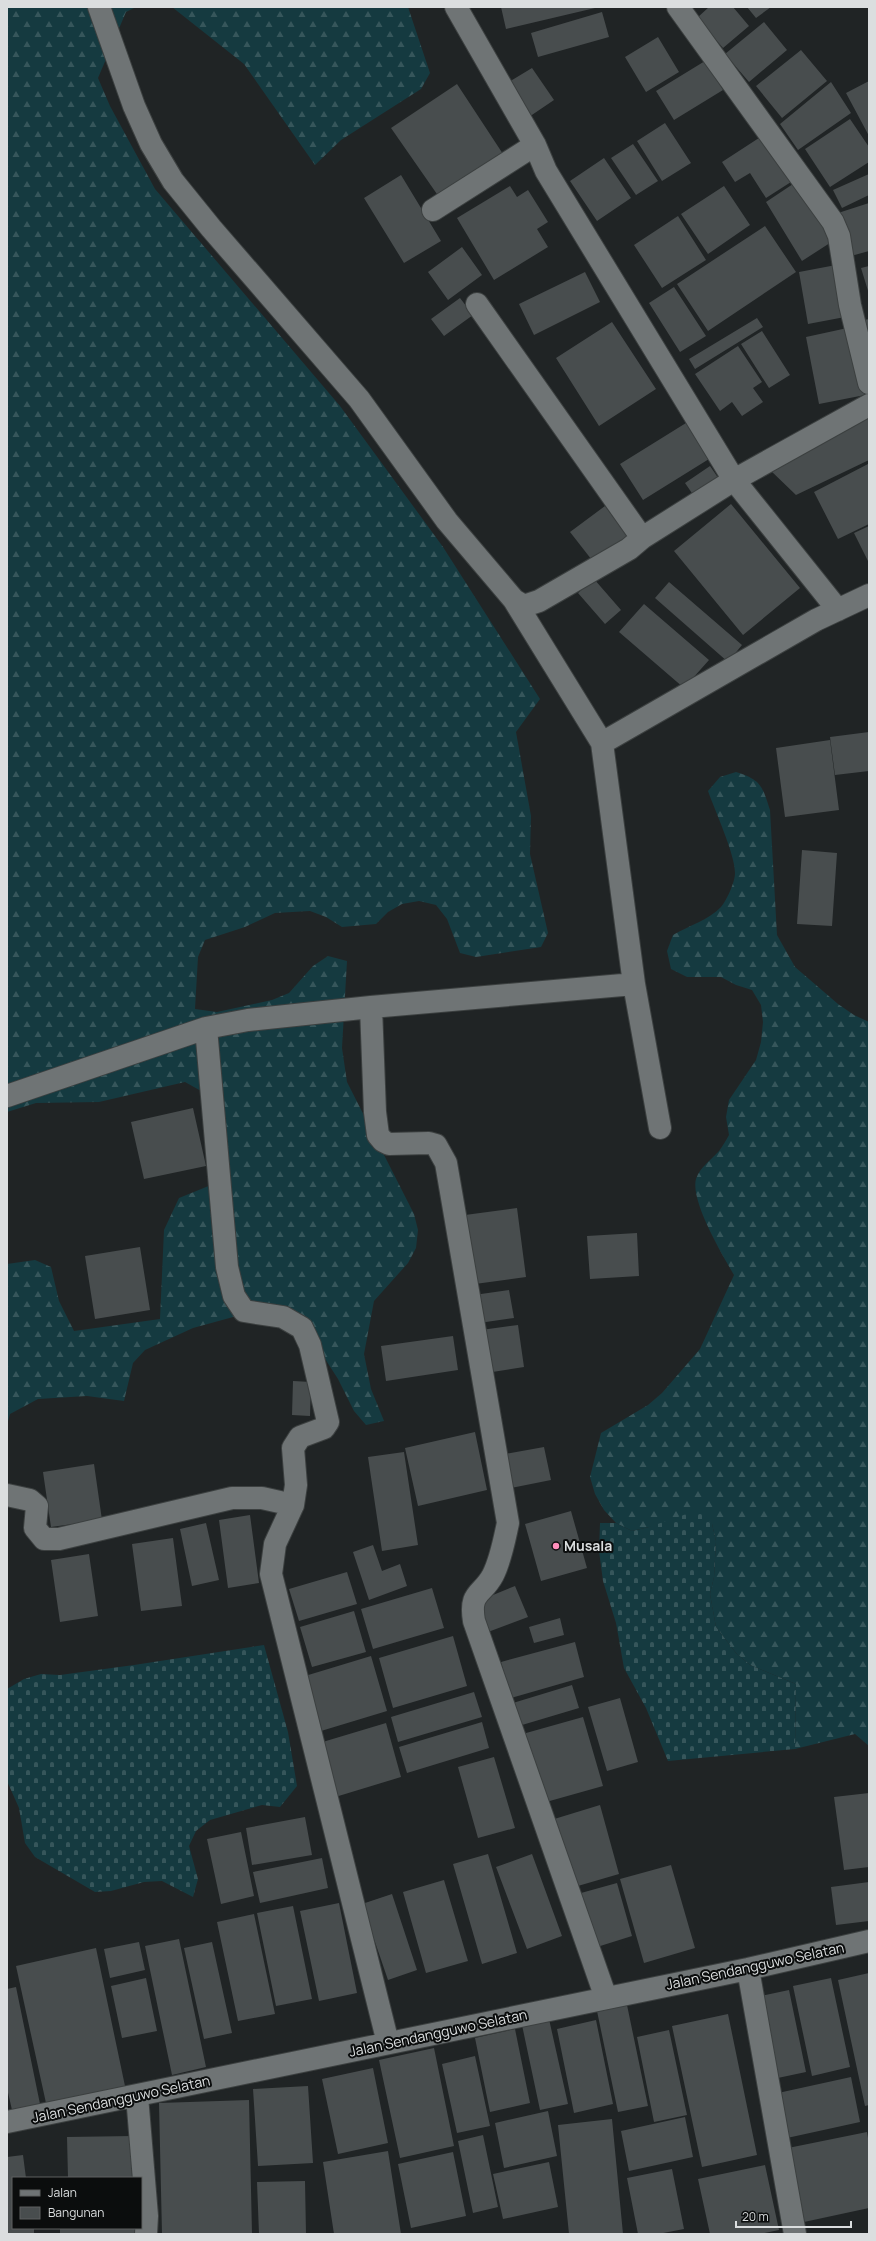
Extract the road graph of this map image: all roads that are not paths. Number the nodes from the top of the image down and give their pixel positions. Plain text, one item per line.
1 (99, 7) edge
2 (456, 7) edge
3 (678, 7) edge
4 (535, 146) junction
5 (433, 210) dead end
6 (478, 304) dead end
7 (869, 384) edge
8 (869, 405) edge
9 (734, 480) junction
10 (642, 538) junction
11 (869, 595) edge
12 (514, 600) junction
13 (838, 610) junction
14 (602, 743) junction
15 (634, 984) junction
16 (371, 1006) junction
17 (206, 1028) junction
18 (7, 1096) edge
19 (660, 1128) dead end
20 (7, 1496) edge
21 (293, 1505) junction
22 (869, 1941) edge
23 (748, 1969) junction
24 (606, 1998) junction
25 (388, 2043) junction
26 (137, 2096) junction
27 (7, 2122) edge
28 (146, 2234) edge
29 (795, 2234) edge

1 - 12 street
2 - 4 street
3 - 7 street
4 - 5 street
4 - 9 street
6 - 10 street
8 - 9 street
9 - 10 street
9 - 13 street
10 - 12 street
11 - 13 street
12 - 14 street
13 - 14 street
14 - 15 street
15 - 16 street
15 - 19 street
16 - 17 street
16 - 24 street
17 - 18 street
17 - 21 street
20 - 21 street
21 - 25 street
22 - 23 street, Jalan Sendangguwo Selatan
23 - 24 street, Jalan Sendangguwo Selatan
23 - 29 street
24 - 25 street, Jalan Sendangguwo Selatan
25 - 26 street, Jalan Sendangguwo Selatan
26 - 27 street, Jalan Sendangguwo Selatan
26 - 28 street

